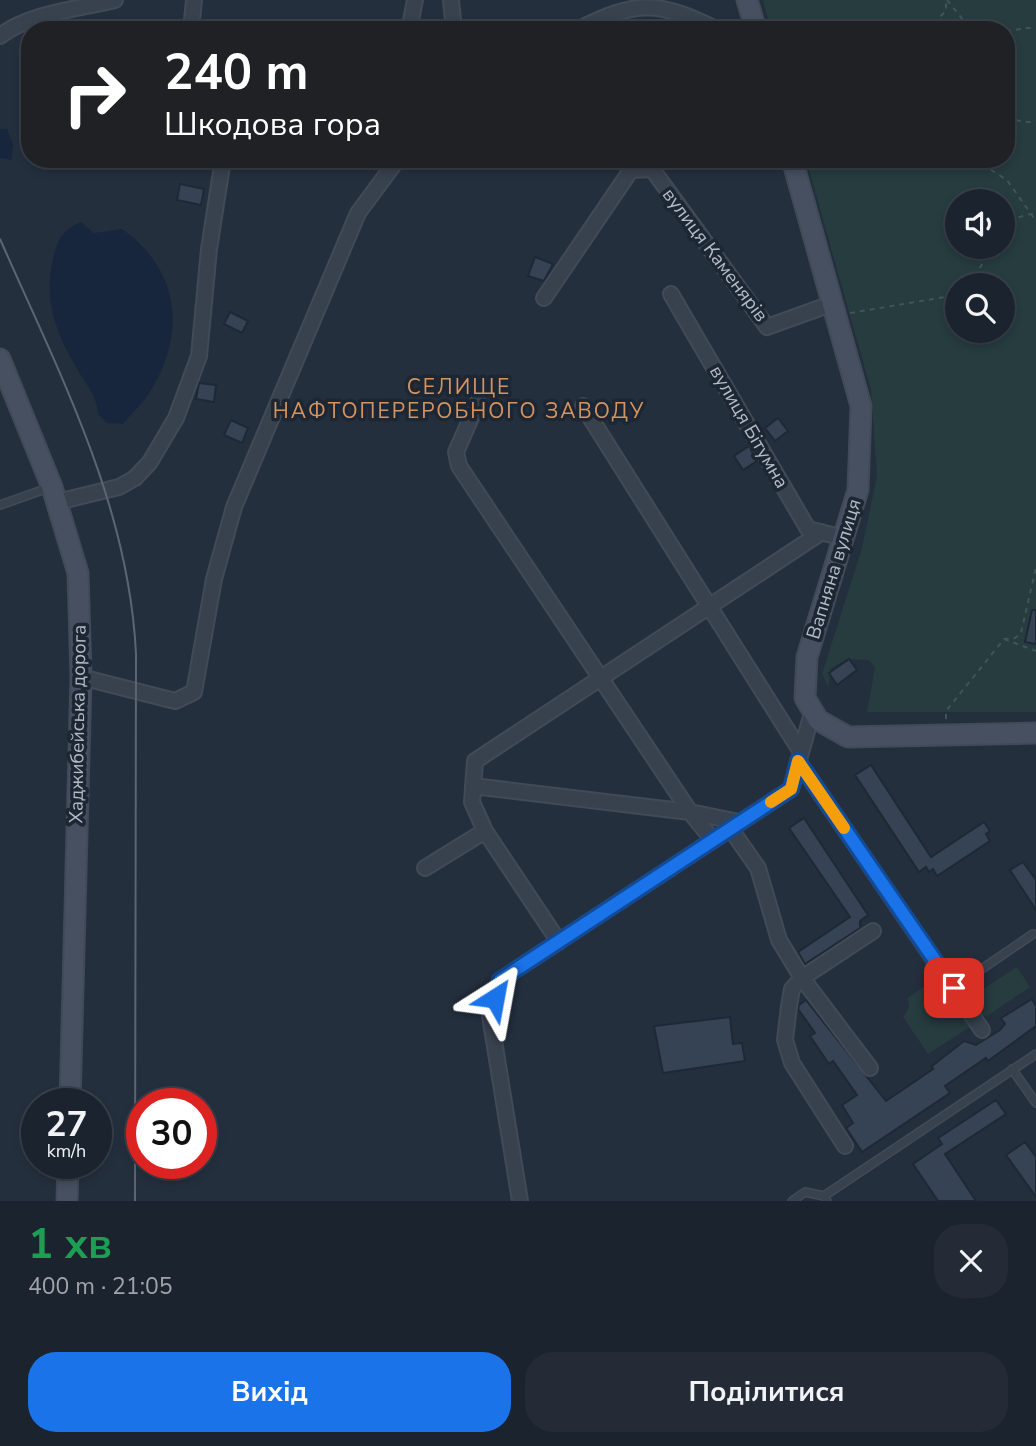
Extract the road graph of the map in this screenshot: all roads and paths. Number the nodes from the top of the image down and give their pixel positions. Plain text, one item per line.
1 (115, 0) edge
2 (194, 0) edge
3 (415, 0) edge
4 (451, 0) edge
5 (747, 0) edge
6 (947, 0) edge
7 (33, 21) edge
8 (192, 21) edge
9 (411, 21) edge
10 (453, 21) edge
11 (594, 21) edge
12 (704, 21) edge
13 (754, 21) edge
14 (935, 21) edge
15 (964, 21) edge
16 (21, 26) edge
17 (1036, 27) edge
18 (1015, 30) edge
19 (0, 36) edge
20 (1015, 120) edge
21 (1036, 123) edge
22 (222, 168) edge
23 (391, 168) edge
24 (794, 168) edge
25 (988, 168) edge
26 (1030, 213) junction
27 (1036, 214) edge
28 (1015, 220) edge
29 (1036, 221) edge
30 (671, 294) dead end
31 (945, 297) edge
32 (544, 298) dead end
33 (833, 310) junction
34 (0, 359) edge
35 (478, 402) dead end
36 (583, 406) dead end
37 (55, 494) junction
38 (0, 505) edge
39 (822, 532) junction
40 (844, 538) junction
41 (1036, 567) edge
42 (709, 608) junction
43 (1003, 639) junction
44 (1036, 651) edge
45 (81, 677) junction
46 (602, 678) junction
47 (812, 713) junction
48 (946, 734) junction
49 (1033, 737) edge
50 (799, 757) junction
51 (473, 786) junction
52 (690, 812) junction
53 (735, 825) junction
54 (485, 831) junction
55 (712, 839) junction
56 (425, 868) dead end
57 (873, 931) dead end
58 (1033, 934) dead end
59 (559, 942) junction
60 (802, 978) junction
61 (954, 988) junction
62 (982, 1030) dead end
63 (1036, 1054) edge
64 (870, 1068) dead end
65 (1012, 1069) junction
66 (70, 1088) edge
67 (1036, 1103) edge
68 (845, 1146) dead end
69 (68, 1179) edge
70 (825, 1199) edge
71 (67, 1201) edge
72 (520, 1201) edge
73 (792, 1201) edge

1 - 7 street
2 - 8 street
3 - 9 street
4 - 10 street
5 - 13 street
6 - 14 path
6 - 15 path
11 - 12 street
16 - 19 street
17 - 18 path
20 - 21 path
22 - 37 street
23 - 45 street
24 - 33 street, Вапняна вулиця
25 - 26 path
26 - 27 path
26 - 28 path
26 - 29 path
30 - 39 street, вулиця Бітумна
31 - 33 path
32 - 33 street, вулиця Каменярів
33 - 40 street, Вапняна вулиця
34 - 37 street, Хаджибейська дорога
35 - 46 street
36 - 42 street
37 - 38 lane
37 - 45 street, Хаджибейська дорога
39 - 40 street, вулиця Бітумна
39 - 42 street
40 - 47 street, Вапняна вулиця
41 - 43 path
42 - 46 street
42 - 50 street
43 - 44 path
43 - 48 path
45 - 66 street, Хаджибейська дорога
46 - 51 street
46 - 52 street
47 - 48 street
47 - 50 street
48 - 49 street
50 - 53 street
50 - 61 street
51 - 52 street
51 - 54 street
52 - 53 street
52 - 55 street
53 - 55 street
53 - 60 street
54 - 56 street
54 - 59 street
55 - 59 street
57 - 60 street
58 - 61 lane
59 - 72 street
60 - 64 street
60 - 68 street
61 - 62 street
63 - 65 lane
65 - 67 lane
65 - 70 lane
69 - 71 street
70 - 73 lane

